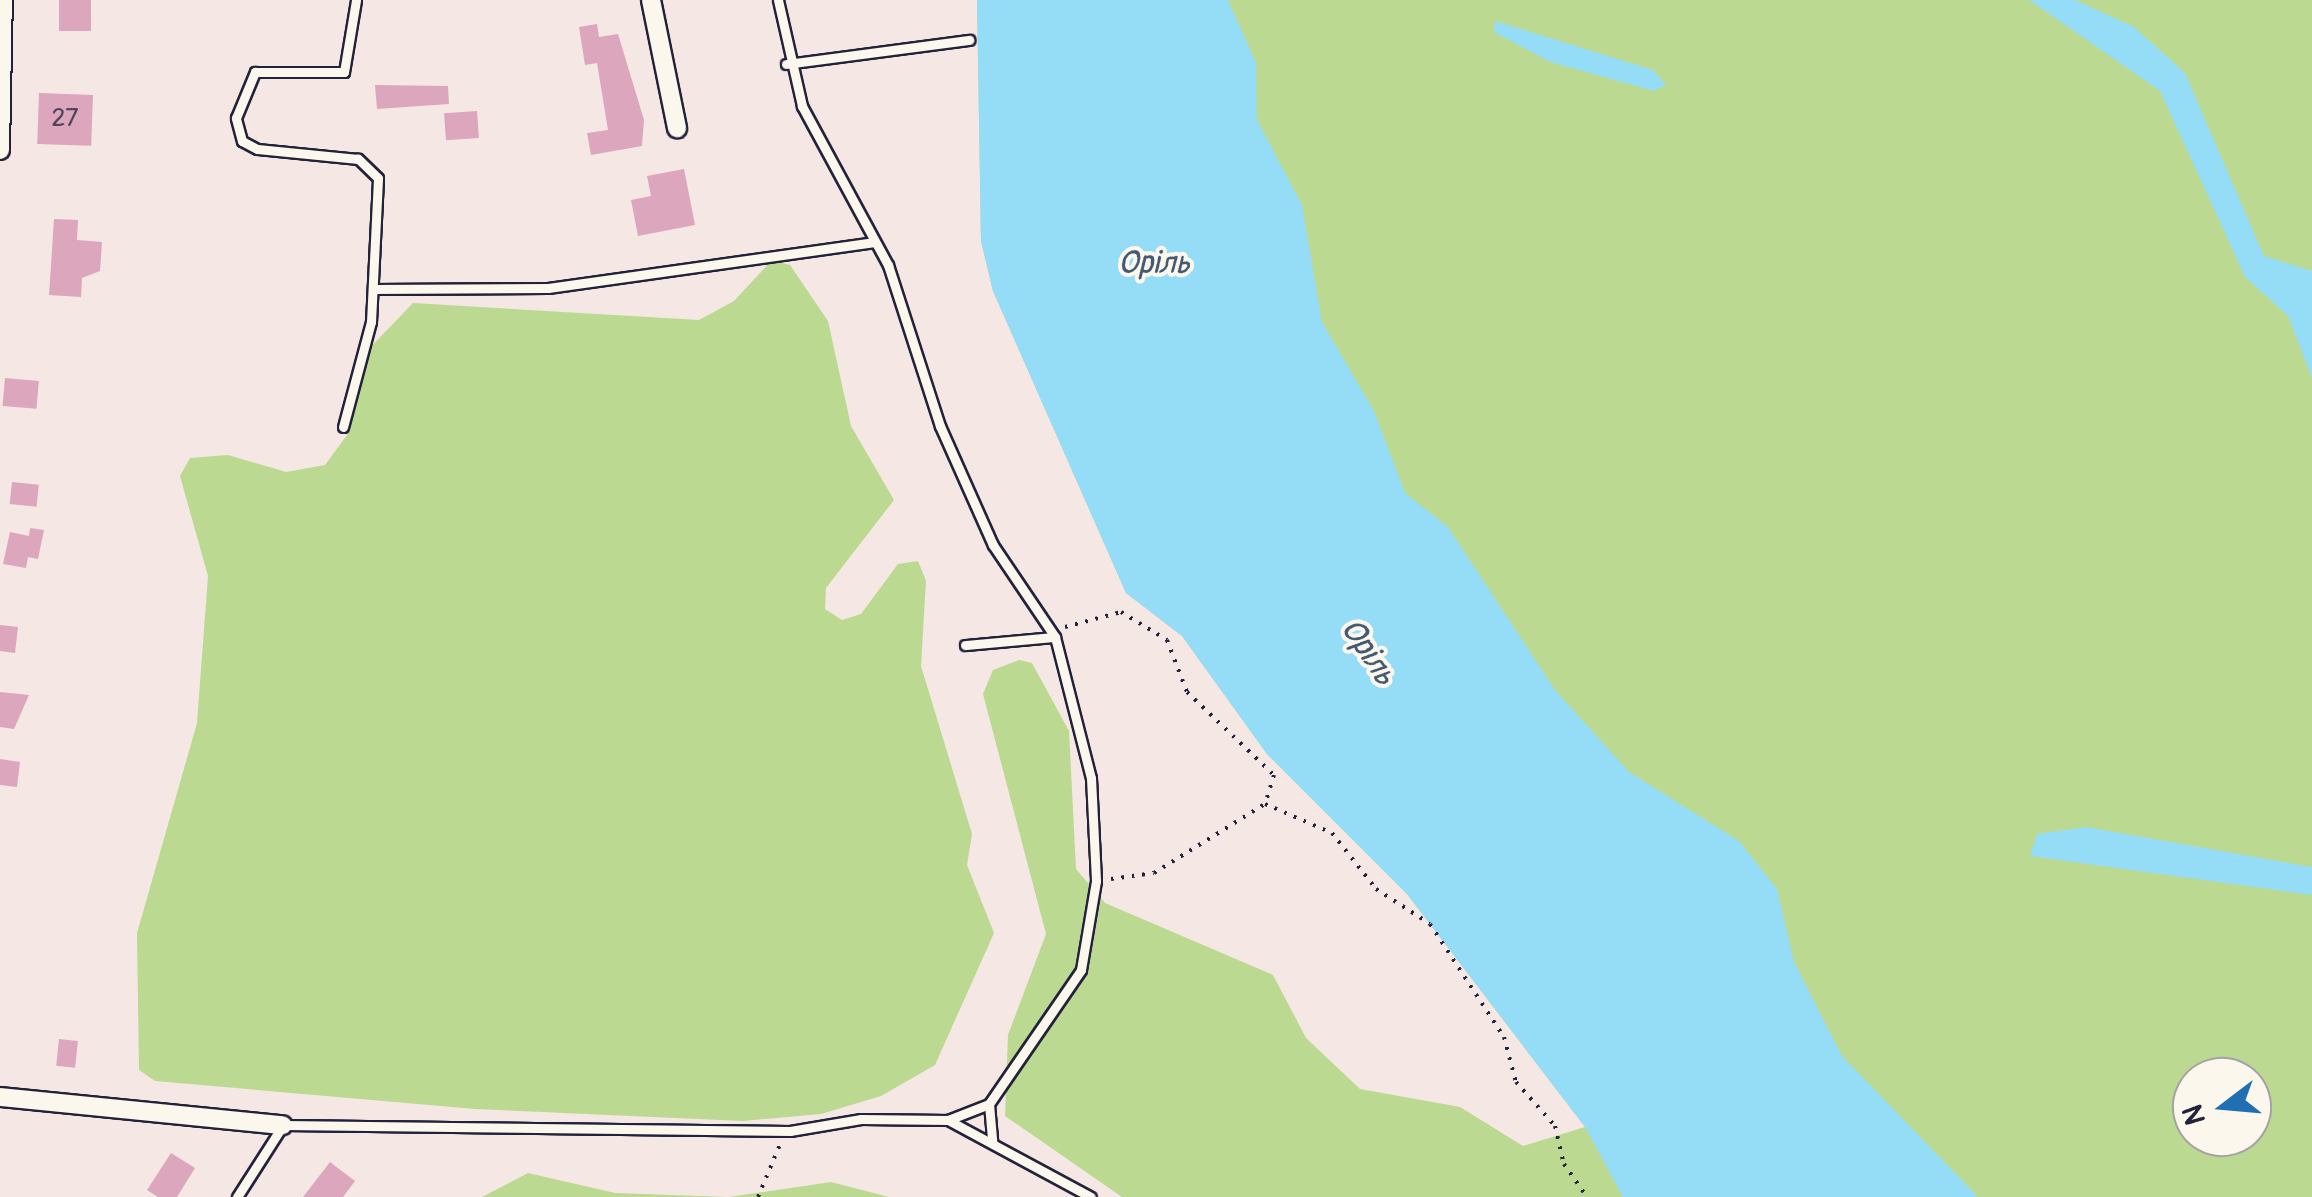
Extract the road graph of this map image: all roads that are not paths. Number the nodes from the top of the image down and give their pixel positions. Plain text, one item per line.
1 (3, 0) edge
2 (356, 0) edge
3 (651, 0) edge
4 (778, 0) edge
5 (969, 40) dead end
6 (786, 64) junction
7 (677, 128) dead end
8 (0, 150) edge
9 (875, 242) junction
10 (373, 288) junction
11 (342, 427) dead end
12 (1053, 634) junction
13 (965, 645) dead end
14 (0, 1097) edge
15 (989, 1104) junction
16 (948, 1120) junction
17 (283, 1125) junction
18 (992, 1142) junction
19 (237, 1197) edge
20 (1091, 1197) edge

1 - 8 street
2 - 10 lane
3 - 7 street
4 - 6 lane
5 - 6 lane
6 - 9 lane
9 - 10 lane
9 - 12 lane
10 - 11 lane
12 - 13 lane
12 - 15 lane
14 - 17 street
15 - 16 lane
15 - 18 lane
16 - 17 lane
16 - 18 lane
17 - 19 lane
18 - 20 lane

